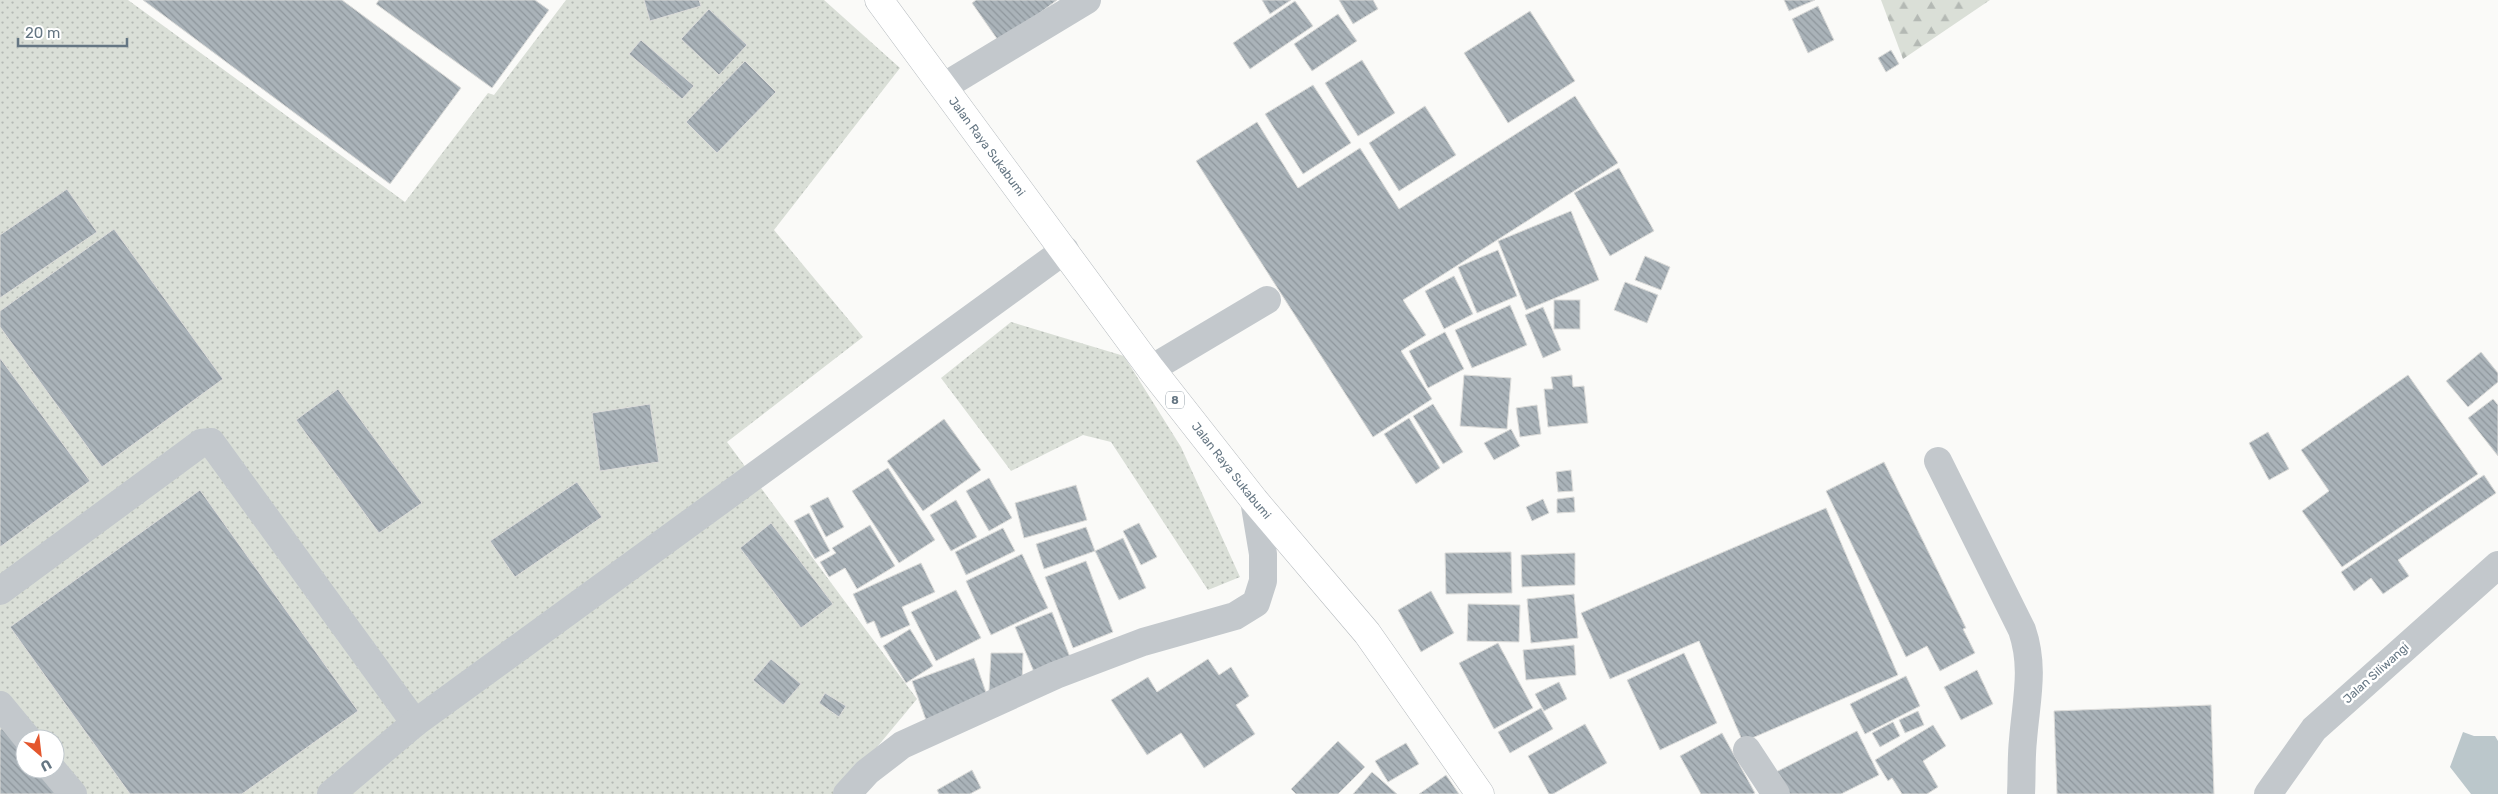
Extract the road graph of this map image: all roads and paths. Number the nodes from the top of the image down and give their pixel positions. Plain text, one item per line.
1 (879, 0) edge
2 (1087, 0) edge
3 (943, 87) junction
4 (1065, 250) junction
5 (1267, 300) dead end
6 (1151, 369) junction
7 (1938, 461) dead end
8 (1254, 500) junction
9 (2498, 564) edge
10 (0, 591) edge
11 (0, 706) edge
12 (415, 723) junction
13 (20, 729) edge
14 (1747, 750) dead end
15 (60, 779) edge
16 (73, 794) edge
17 (331, 794) edge
18 (847, 794) edge
19 (1480, 794) edge
20 (1776, 794) edge
21 (2021, 794) edge
22 (2268, 794) edge

1 - 3 highway, Jalan Raya Sukabumi / 8
2 - 3 street
3 - 4 highway, Jalan Raya Sukabumi / 8
4 - 6 highway, Jalan Raya Sukabumi / 8
4 - 12 street
5 - 6 street
6 - 8 highway, Jalan Raya Sukabumi / 8
7 - 21 street
8 - 18 street
8 - 19 highway, Jalan Raya Sukabumi / 8
9 - 22 street, Jalan Siliwangi
10 - 12 street
11 - 13 street
12 - 17 street
14 - 20 street
15 - 16 street

